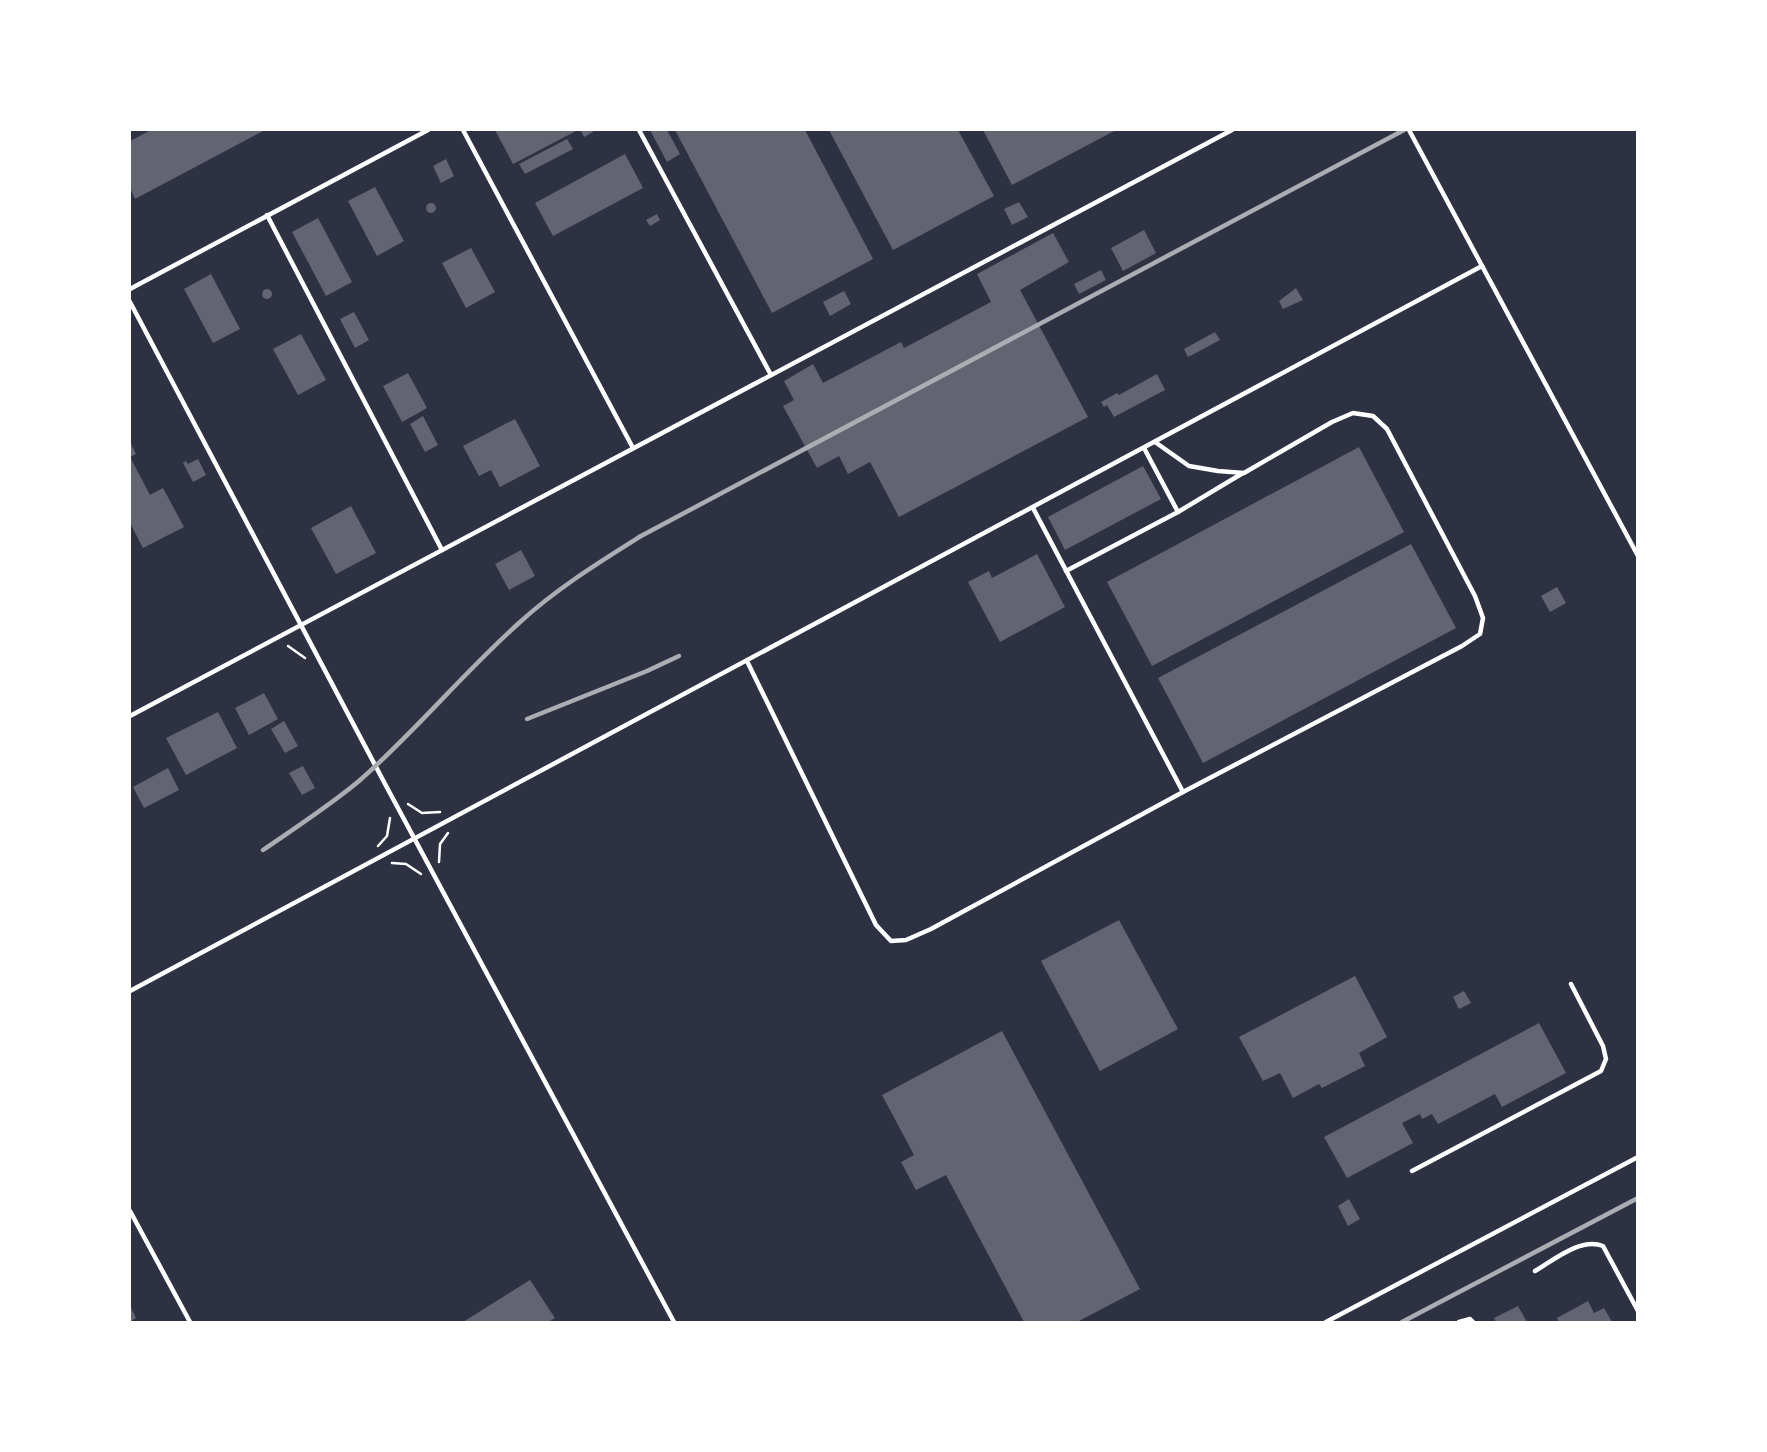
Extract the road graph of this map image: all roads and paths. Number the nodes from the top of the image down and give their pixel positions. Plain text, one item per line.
1 (428, 130) edge
2 (463, 130) edge
3 (639, 130) edge
4 (1232, 130) edge
5 (1409, 130) edge
6 (267, 215) junction
7 (1482, 266) junction
8 (130, 289) edge
9 (130, 302) edge
10 (771, 375) junction
11 (1155, 442) junction
12 (1144, 448) junction
13 (633, 449) junction
14 (1244, 473) junction
15 (1032, 508) junction
16 (1178, 512) junction
17 (442, 550) junction
18 (1637, 556) edge
19 (1066, 571) junction
20 (302, 624) junction
21 (288, 646) dead end
22 (747, 661) junction
23 (310, 665) dead end
24 (130, 716) edge
25 (1183, 792) junction
26 (403, 798) dead end
27 (389, 811) dead end
28 (442, 812) dead end
29 (454, 829) dead end
30 (414, 839) junction
31 (439, 862) dead end
32 (370, 863) junction
33 (388, 863) dead end
34 (423, 878) dead end
35 (1570, 984) dead end
36 (130, 991) edge
37 (1637, 1157) edge
38 (1412, 1171) dead end
39 (130, 1211) edge
40 (1535, 1271) dead end
41 (1637, 1311) edge
42 (190, 1322) edge
43 (674, 1322) edge
44 (1326, 1322) edge
45 (1459, 1322) edge
46 (1473, 1322) edge

1 - 6 lane
2 - 13 lane
3 - 10 lane
4 - 10 lane
5 - 7 lane
6 - 8 lane
6 - 17 lane
7 - 11 lane
7 - 18 lane
9 - 20 lane
10 - 13 lane
11 - 12 lane
11 - 14 lane
12 - 15 lane
12 - 16 lane
13 - 17 lane
14 - 16 lane
14 - 25 lane
15 - 19 lane
15 - 22 lane
16 - 19 lane
17 - 20 lane
19 - 25 lane
20 - 24 lane
20 - 30 lane
21 - 23 path
22 - 25 lane
22 - 30 lane
26 - 28 path
27 - 32 path
29 - 31 path
30 - 32 lane
30 - 43 lane
32 - 36 lane
33 - 34 path
35 - 38 lane
37 - 44 lane
39 - 42 lane
40 - 41 lane
45 - 46 lane

